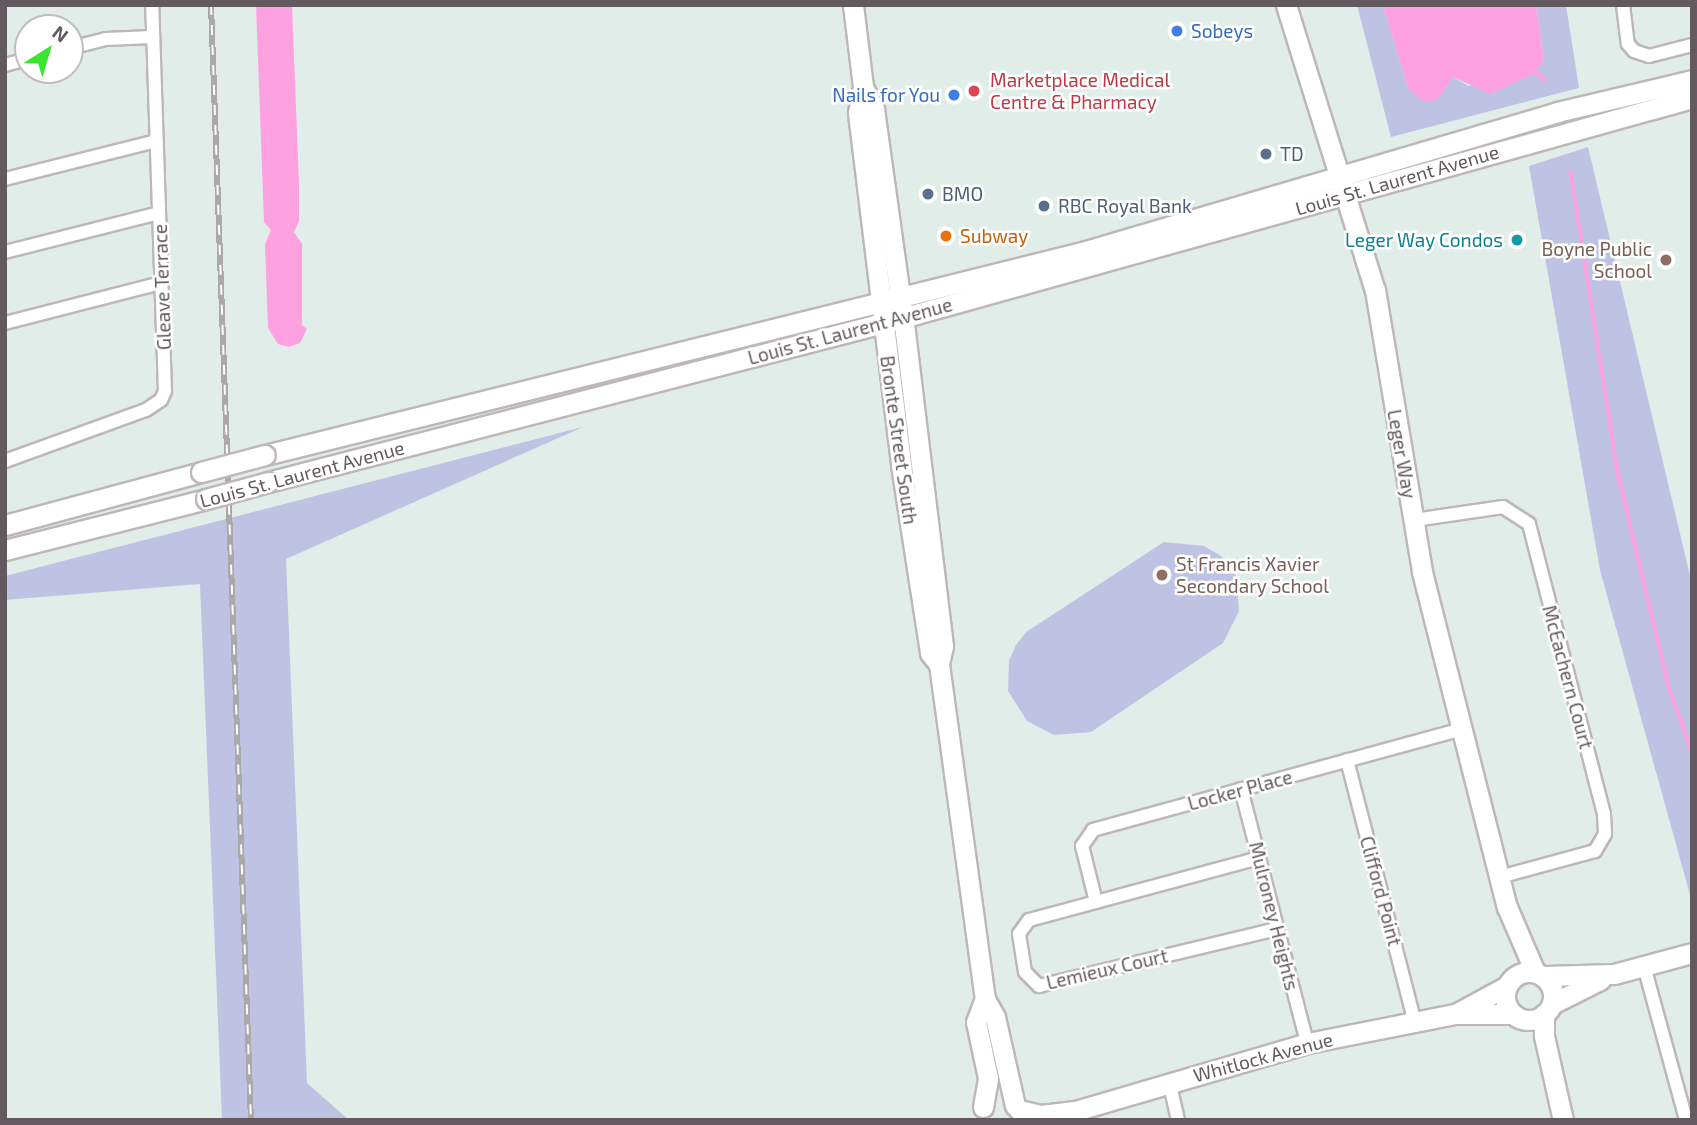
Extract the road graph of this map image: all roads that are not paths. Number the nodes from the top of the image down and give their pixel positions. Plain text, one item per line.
1 (152, 5) edge
2 (853, 5) edge
3 (1286, 5) edge
4 (1623, 5) edge
5 (152, 37) junction
6 (84, 44) edge
7 (1692, 45) edge
8 (1692, 80) edge
9 (1692, 98) edge
10 (156, 141) junction
11 (5, 179) edge
12 (1344, 187) junction
13 (159, 213) junction
14 (5, 252) edge
15 (162, 283) junction
16 (889, 298) junction
17 (902, 318) junction
18 (5, 323) edge
19 (883, 323) junction
20 (5, 461) edge
21 (1414, 520) junction
22 (5, 525) edge
23 (5, 550) edge
24 (939, 664) junction
25 (1461, 729) junction
26 (1347, 760) junction
27 (1241, 789) junction
28 (1259, 858) junction
29 (1499, 877) junction
30 (1096, 902) junction
31 (1507, 907) junction
32 (1277, 929) junction
33 (1692, 953) edge
34 (1644, 966) junction
35 (1539, 974) junction
36 (1614, 974) junction
37 (1510, 982) junction
38 (985, 999) junction
39 (1548, 1009) junction
40 (1455, 1014) junction
41 (1519, 1017) junction
42 (1415, 1022) junction
43 (1307, 1043) junction
44 (1169, 1082) junction
45 (1554, 1088) junction
46 (1020, 1112) edge
47 (978, 1114) edge
48 (1068, 1116) edge
49 (1178, 1120) edge
50 (1563, 1120) edge
51 (1686, 1120) edge

1 - 5 street, Gleave Terrace
2 - 16 main road, Bronte Street South
3 - 12 main road, Leger Way
4 - 7 street
5 - 6 street
5 - 10 street, Gleave Terrace
8 - 12 main road, Louis St. Laurent Avenue
9 - 12 main road, Louis St. Laurent Avenue
10 - 11 street
10 - 13 street, Gleave Terrace
12 - 16 main road, Louis St. Laurent Avenue
12 - 17 main road, Louis St. Laurent Avenue
12 - 21 main road, Leger Way
13 - 14 street
13 - 15 street, Gleave Terrace
15 - 18 street
15 - 20 street, Gleave Terrace
16 - 17 main road, Bronte Street South
16 - 19 main road, Bronte Street South
16 - 22 main road, Louis St. Laurent Avenue, bridge
17 - 19 main road, Louis St. Laurent Avenue
17 - 24 main road, Bronte Street South
19 - 23 main road, Louis St. Laurent Avenue, bridge
19 - 24 main road, Bronte Street South
21 - 25 main road, Leger Way
21 - 29 street, McEachern Court
24 - 38 main road, Bronte Street South
25 - 26 street, Locker Place
25 - 29 main road, Leger Way
26 - 27 street, Locker Place
26 - 42 street, Clifford Point
27 - 28 street, Mulroney Heights
27 - 30 street, Locker Place
28 - 30 street, Lemieux Court
28 - 32 street, Mulroney Heights
29 - 31 main road, Leger Way
30 - 32 street, Lemieux Court
31 - 35 main road, Leger Way
31 - 37 main road, Leger Way
32 - 43 street, Mulroney Heights
33 - 34 main road
34 - 36 main road
34 - 51 street
35 - 36 main road
35 - 37 main road
35 - 39 main road
36 - 39 main road
37 - 40 main road, Whitlock Avenue
37 - 41 main road
38 - 46 main road, Bronte Street South
38 - 47 main road, Bronte Street South
39 - 41 main road
39 - 45 main road
40 - 41 main road, Whitlock Avenue
40 - 42 main road, Whitlock Avenue
41 - 45 main road
42 - 43 main road, Whitlock Avenue
43 - 44 main road, Whitlock Avenue
44 - 48 main road, Whitlock Avenue
44 - 49 street
45 - 50 main road
46 - 47 main road, Whitlock Avenue
46 - 48 main road, Whitlock Avenue

